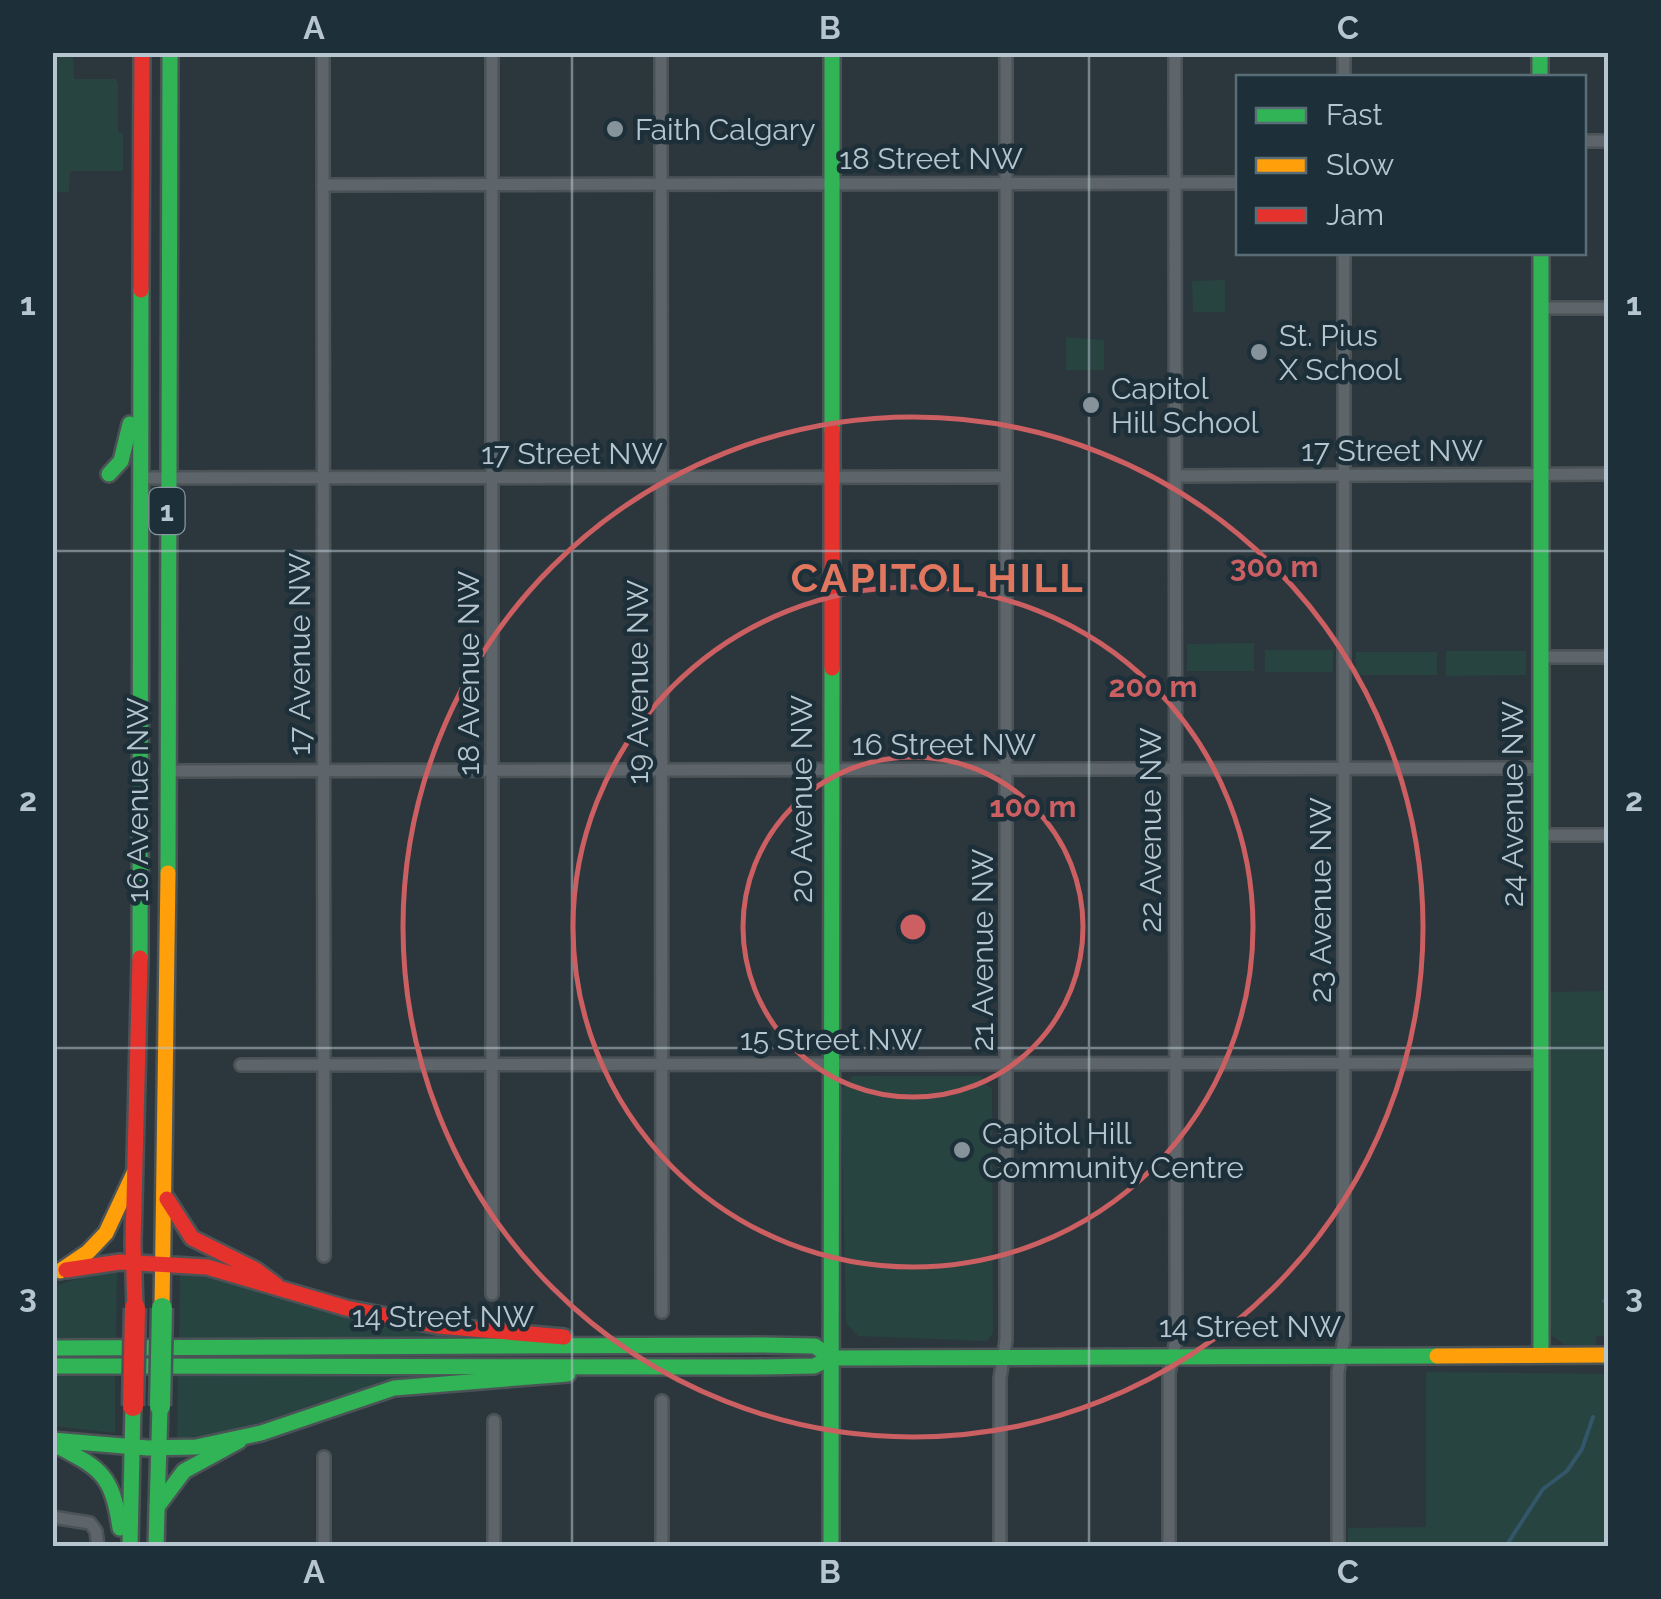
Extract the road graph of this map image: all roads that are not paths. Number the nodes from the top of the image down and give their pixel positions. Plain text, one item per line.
1 (170, 52) edge
2 (323, 52) edge
3 (492, 52) edge
4 (661, 52) edge
5 (832, 52) edge
6 (1006, 52) edge
7 (1175, 52) edge
8 (142, 54) edge
9 (1236, 182) edge
10 (1176, 183) junction
11 (492, 184) junction
12 (661, 184) junction
13 (832, 184) junction
14 (1006, 184) junction
15 (323, 185) junction
16 (1344, 255) edge
17 (1541, 255) edge
18 (1541, 308) junction
19 (1608, 308) edge
20 (139, 394) junction
21 (108, 474) dead end
22 (1541, 474) junction
23 (1608, 474) edge
24 (832, 476) junction
25 (1176, 476) junction
26 (1344, 476) junction
27 (662, 477) junction
28 (1006, 477) junction
29 (139, 478) junction
30 (167, 478) junction
31 (324, 478) junction
32 (492, 478) junction
33 (1542, 657) junction
34 (1608, 657) edge
35 (1542, 768) junction
36 (1006, 769) junction
37 (1175, 769) junction
38 (1345, 769) junction
39 (324, 770) junction
40 (831, 770) junction
41 (494, 771) junction
42 (662, 771) junction
43 (166, 772) junction
44 (1608, 835) edge
45 (1542, 836) junction
46 (1344, 1062) junction
47 (831, 1063) junction
48 (1176, 1063) junction
49 (1541, 1063) junction
50 (492, 1064) junction
51 (662, 1064) junction
52 (1007, 1064) junction
53 (241, 1065) dead end
54 (324, 1065) junction
55 (135, 1171) junction
56 (166, 1198) junction
57 (324, 1256) dead end
58 (134, 1262) junction
59 (164, 1264) junction
60 (56, 1273) edge
61 (276, 1285) junction
62 (492, 1294) dead end
63 (662, 1312) dead end
64 (52, 1348) edge
65 (1541, 1355) junction
66 (1608, 1355) edge
67 (632, 1356) junction
68 (1005, 1356) junction
69 (1172, 1356) junction
70 (1342, 1356) junction
71 (831, 1358) junction
72 (52, 1366) edge
73 (662, 1400) dead end
74 (494, 1420) dead end
75 (239, 1440) junction
76 (52, 1442) edge
77 (132, 1446) junction
78 (160, 1447) junction
79 (324, 1458) dead end
80 (156, 1508) junction
81 (52, 1517) edge
82 (98, 1546) edge
83 (128, 1546) edge
84 (156, 1546) edge
85 (324, 1546) edge
86 (494, 1546) edge
87 (662, 1546) edge
88 (831, 1546) edge
89 (1000, 1546) edge
90 (1169, 1546) edge
91 (1338, 1546) edge

1 - 30 main road, 16 Avenue NW / 1
2 - 15 street, 17 Avenue NW
3 - 11 street, 18 Avenue NW
4 - 12 street, 19 Avenue NW
5 - 13 main road, 20 Avenue NW
6 - 14 street, 21 Avenue NW
7 - 10 street, 22 Avenue NW
8 - 20 main road, 16 Avenue NW / 1
9 - 10 street, 18 Street NW
10 - 14 street, 18 Street NW
10 - 25 street, 22 Avenue NW
11 - 12 street, 18 Street NW
11 - 15 street, 18 Street NW
11 - 32 street, 18 Avenue NW
12 - 13 street, 18 Street NW
12 - 27 street, 19 Avenue NW
13 - 14 street, 18 Street NW
13 - 24 main road, 20 Avenue NW
14 - 28 street, 21 Avenue NW
15 - 31 street, 17 Avenue NW
16 - 26 street, 23 Avenue NW
17 - 18 main road, 24 Avenue NW
18 - 19 street
18 - 22 main road, 24 Avenue NW
20 - 21 main road
20 - 29 main road, 16 Avenue NW / 1
22 - 23 street, 17 Street NW
22 - 26 street, 17 Street NW
22 - 33 main road, 24 Avenue NW
24 - 27 street, 17 Street NW
24 - 28 street, 17 Street NW
24 - 40 main road, 20 Avenue NW
25 - 26 street, 17 Street NW
25 - 37 street, 22 Avenue NW
26 - 38 street, 23 Avenue NW
27 - 32 street, 17 Street NW
27 - 42 street, 19 Avenue NW
28 - 36 street, 21 Avenue NW
29 - 30 street, 17 Street NW
29 - 55 main road, 16 Avenue NW / 1
30 - 31 street, 17 Street NW
30 - 43 main road, 16 Avenue NW / 1
31 - 32 street, 17 Street NW
31 - 39 street, 17 Avenue NW
32 - 41 street, 18 Avenue NW
33 - 34 street
33 - 35 main road, 24 Avenue NW
35 - 38 street, 16 Street NW
35 - 45 main road, 24 Avenue NW
36 - 37 street, 16 Street NW
36 - 40 street, 16 Street NW
36 - 52 street, 21 Avenue NW
37 - 38 street, 16 Street NW
37 - 48 street, 22 Avenue NW
38 - 46 street, 23 Avenue NW
39 - 41 street, 16 Street NW
39 - 43 street, 16 Street NW
39 - 54 street, 17 Avenue NW
40 - 42 street, 16 Street NW
40 - 47 main road, 20 Avenue NW
41 - 42 street, 16 Street NW
41 - 50 street, 18 Avenue NW
42 - 51 street, 19 Avenue NW
43 - 56 main road, 16 Avenue NW / 1
44 - 45 street
45 - 49 main road, 24 Avenue NW
46 - 48 street, 15 Street NW
46 - 49 street, 15 Street NW
46 - 70 street, 23 Avenue NW
47 - 51 street, 15 Street NW
47 - 52 street, 15 Street NW
47 - 71 main road, 20 Avenue NW
48 - 52 street, 15 Street NW
48 - 69 street, 22 Avenue NW
49 - 65 main road, 24 Avenue NW
50 - 51 street, 15 Street NW
50 - 54 street, 15 Street NW
50 - 62 street, 18 Avenue NW
51 - 63 street, 19 Avenue NW
52 - 68 street, 21 Avenue NW
53 - 54 street, 15 Street NW
54 - 57 street, 17 Avenue NW
55 - 58 main road, 16 Avenue NW / 1
55 - 60 main road
56 - 59 main road, 16 Avenue NW / 1
56 - 61 main road
58 - 59 main road
58 - 60 main road
58 - 77 main road, 16 Avenue NW / 1, bridge
59 - 61 main road
59 - 78 main road, 16 Avenue NW / 1, bridge
61 - 67 main road
64 - 67 main road, 14 Street NW
65 - 66 main road, 14 Street NW
65 - 70 main road, 14 Street NW
67 - 71 main road, 14 Street NW
67 - 72 main road, 14 Street NW
67 - 75 main road
68 - 69 main road, 14 Street NW
68 - 71 main road, 14 Street NW
68 - 89 street, 21 Avenue NW
69 - 70 main road, 14 Street NW
69 - 90 street, 22 Avenue NW
70 - 91 street, 23 Avenue NW
71 - 88 main road, 20 Avenue NW
73 - 87 street
74 - 86 street
75 - 78 main road
75 - 80 main road
76 - 77 main road
76 - 83 main road
77 - 78 main road
77 - 83 main road, 16 Avenue NW / 1
78 - 80 main road, 16 Avenue NW / 1
79 - 85 street
80 - 84 main road, 16 Avenue NW / 1
81 - 82 street

